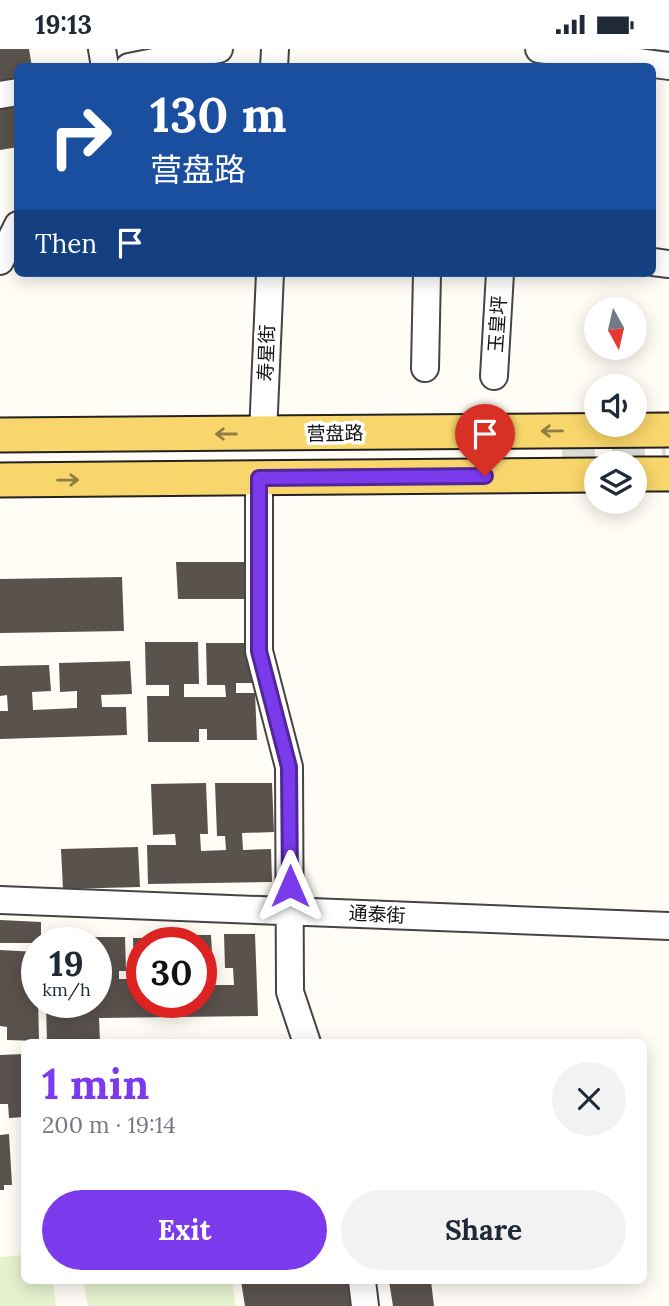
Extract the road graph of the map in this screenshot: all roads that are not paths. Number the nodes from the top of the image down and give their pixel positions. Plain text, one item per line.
1 (219, 49) edge
2 (539, 49) edge
3 (605, 58) edge
4 (149, 63) edge
5 (645, 63) edge
6 (14, 233) edge
7 (0, 261) edge
8 (270, 277) edge
9 (427, 277) edge
10 (500, 277) edge
11 (425, 368) dead end
12 (494, 376) dead end
13 (669, 430) edge
14 (263, 434) junction
15 (0, 435) edge
16 (647, 474) edge
17 (669, 474) edge
18 (584, 475) tunnel mouth
19 (259, 478) junction
20 (0, 480) edge
21 (0, 900) edge
22 (290, 910) junction
23 (669, 926) edge
24 (306, 1039) edge
25 (362, 1284) edge
26 (365, 1306) edge

1 - 4 street
2 - 3 street
3 - 5 street
6 - 7 street
8 - 14 street, 寿星街
9 - 11 street
10 - 12 street, 玉皇坪
13 -> 14 main road, 营盘路
14 -> 15 main road, 营盘路
16 - 17 main road
18 - 19 main road
20 -> 19 main road
19 - 22 street
21 - 22 street, 通泰街
22 - 23 street, 通泰街
22 - 24 street
25 - 26 street

